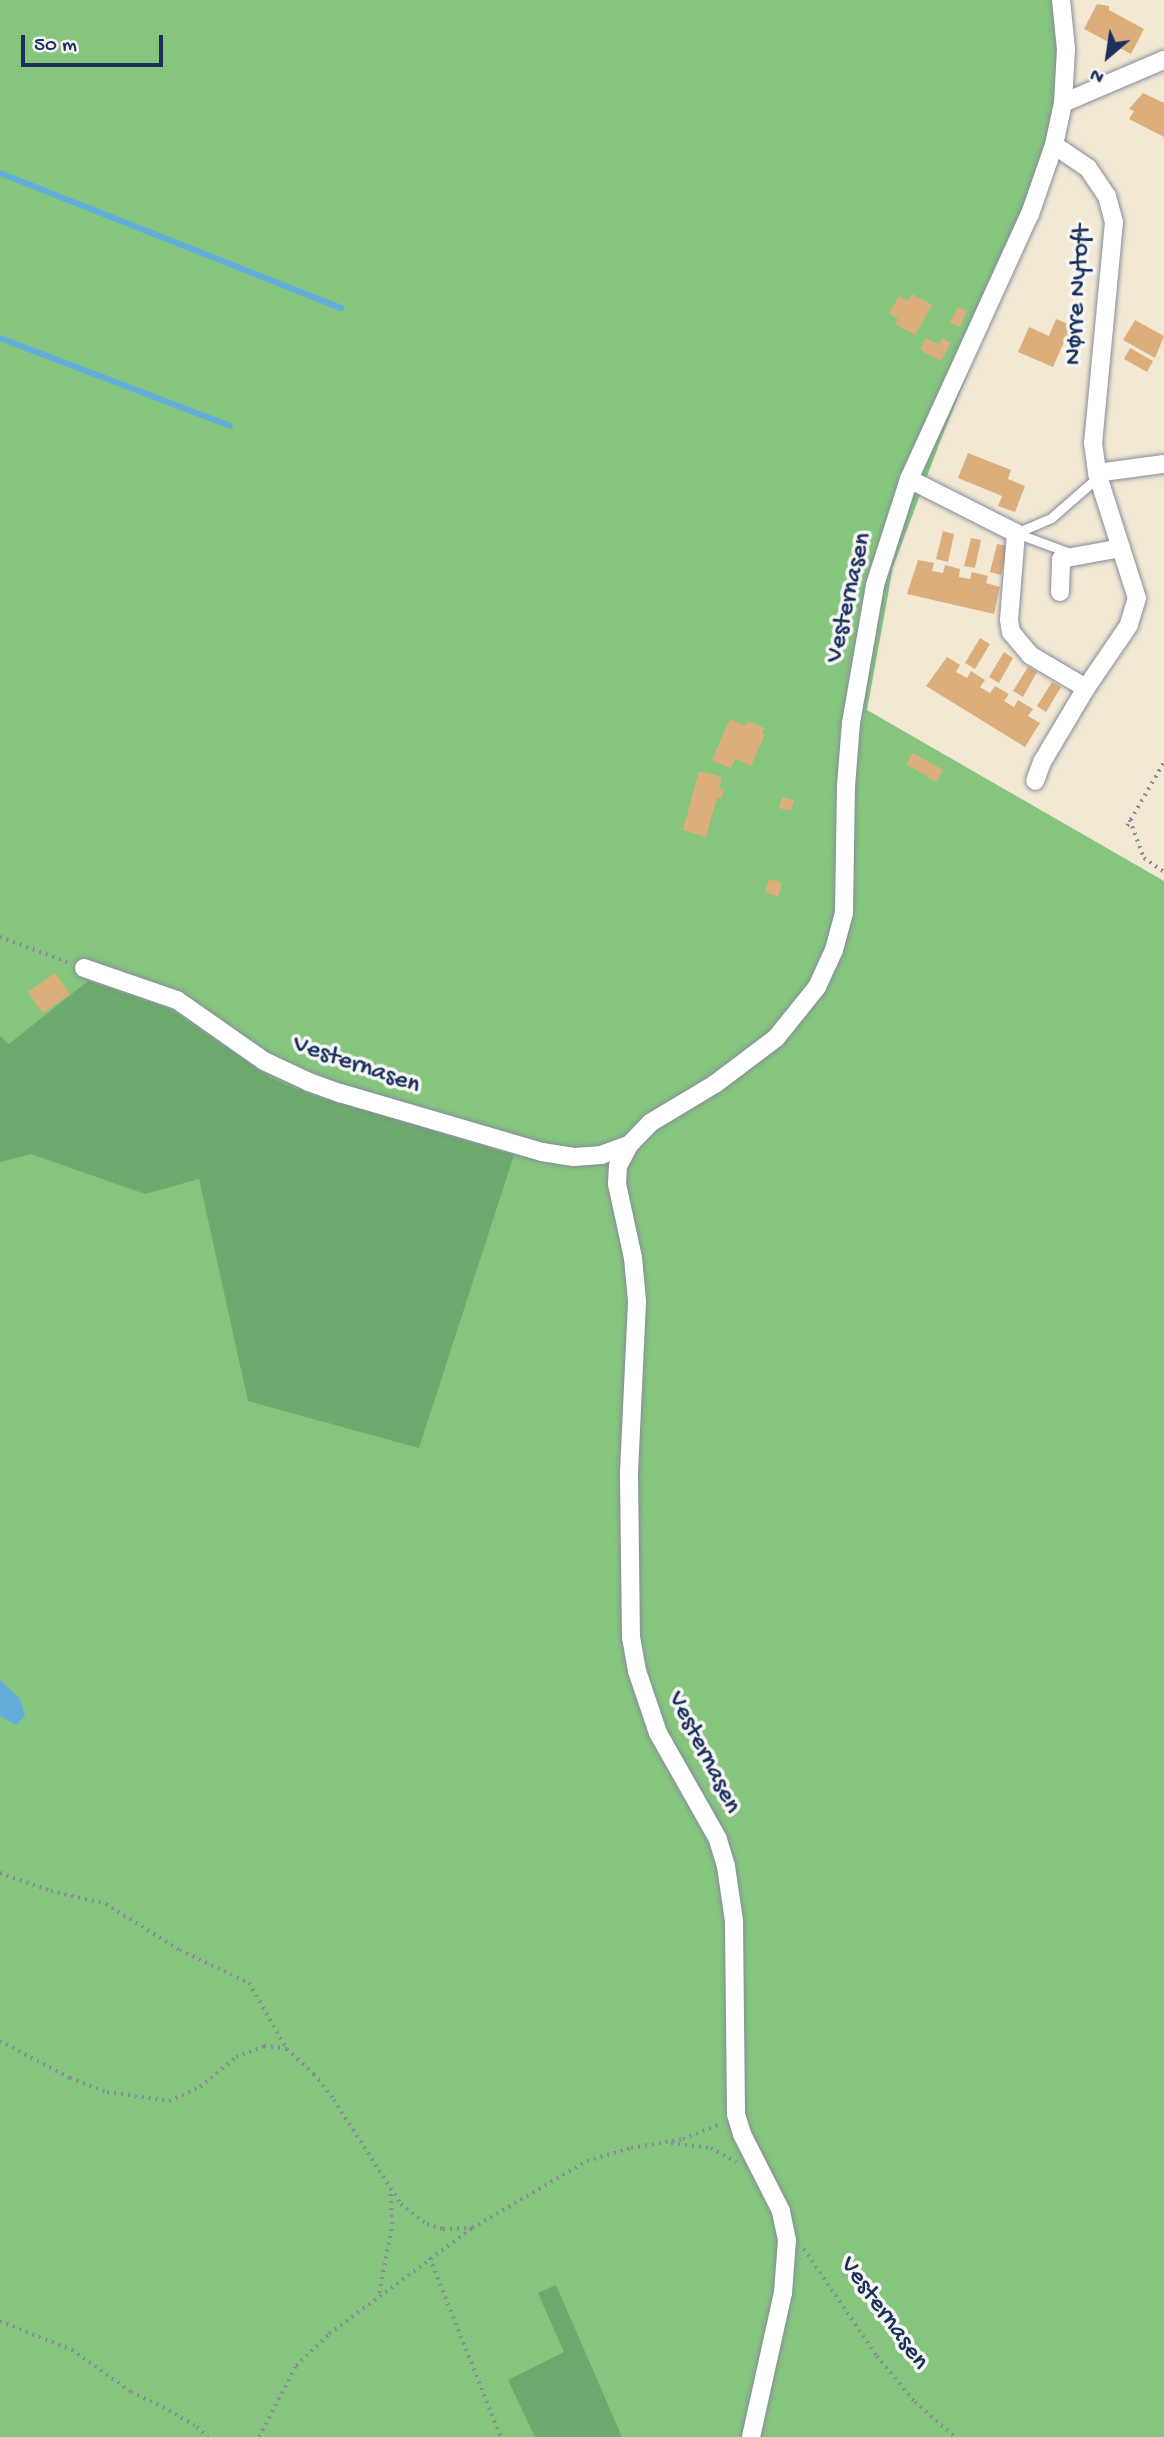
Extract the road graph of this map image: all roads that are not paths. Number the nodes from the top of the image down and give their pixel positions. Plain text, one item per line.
1 (1062, 0) edge
2 (1164, 60) edge
3 (1063, 103) junction
4 (1054, 145) junction
5 (1164, 464) edge
6 (1098, 475) junction
7 (909, 479) junction
8 (1016, 533) junction
9 (1121, 548) junction
10 (1077, 556) junction
11 (1060, 592) dead end
12 (1086, 688) junction
13 (1035, 781) dead end
14 (83, 968) road end
15 (629, 1145) junction
16 (751, 2437) edge

1 - 3 street, Vesternasen
2 - 3 street
3 - 4 street, Vesternasen
4 - 6 street, Nørre Nytoft
4 - 7 street, Vesternasen
5 - 6 street
6 - 8 lane
6 - 9 street, Nørre Nytoft
7 - 8 street
7 - 15 street, Vesternasen
8 - 10 lane
8 - 12 street
9 - 10 street
9 - 12 street, Nørre Nytoft
10 - 11 street
12 - 13 street, Nørre Nytoft
14 - 15 street, Vesternasen
15 - 16 street, Vesternasen

